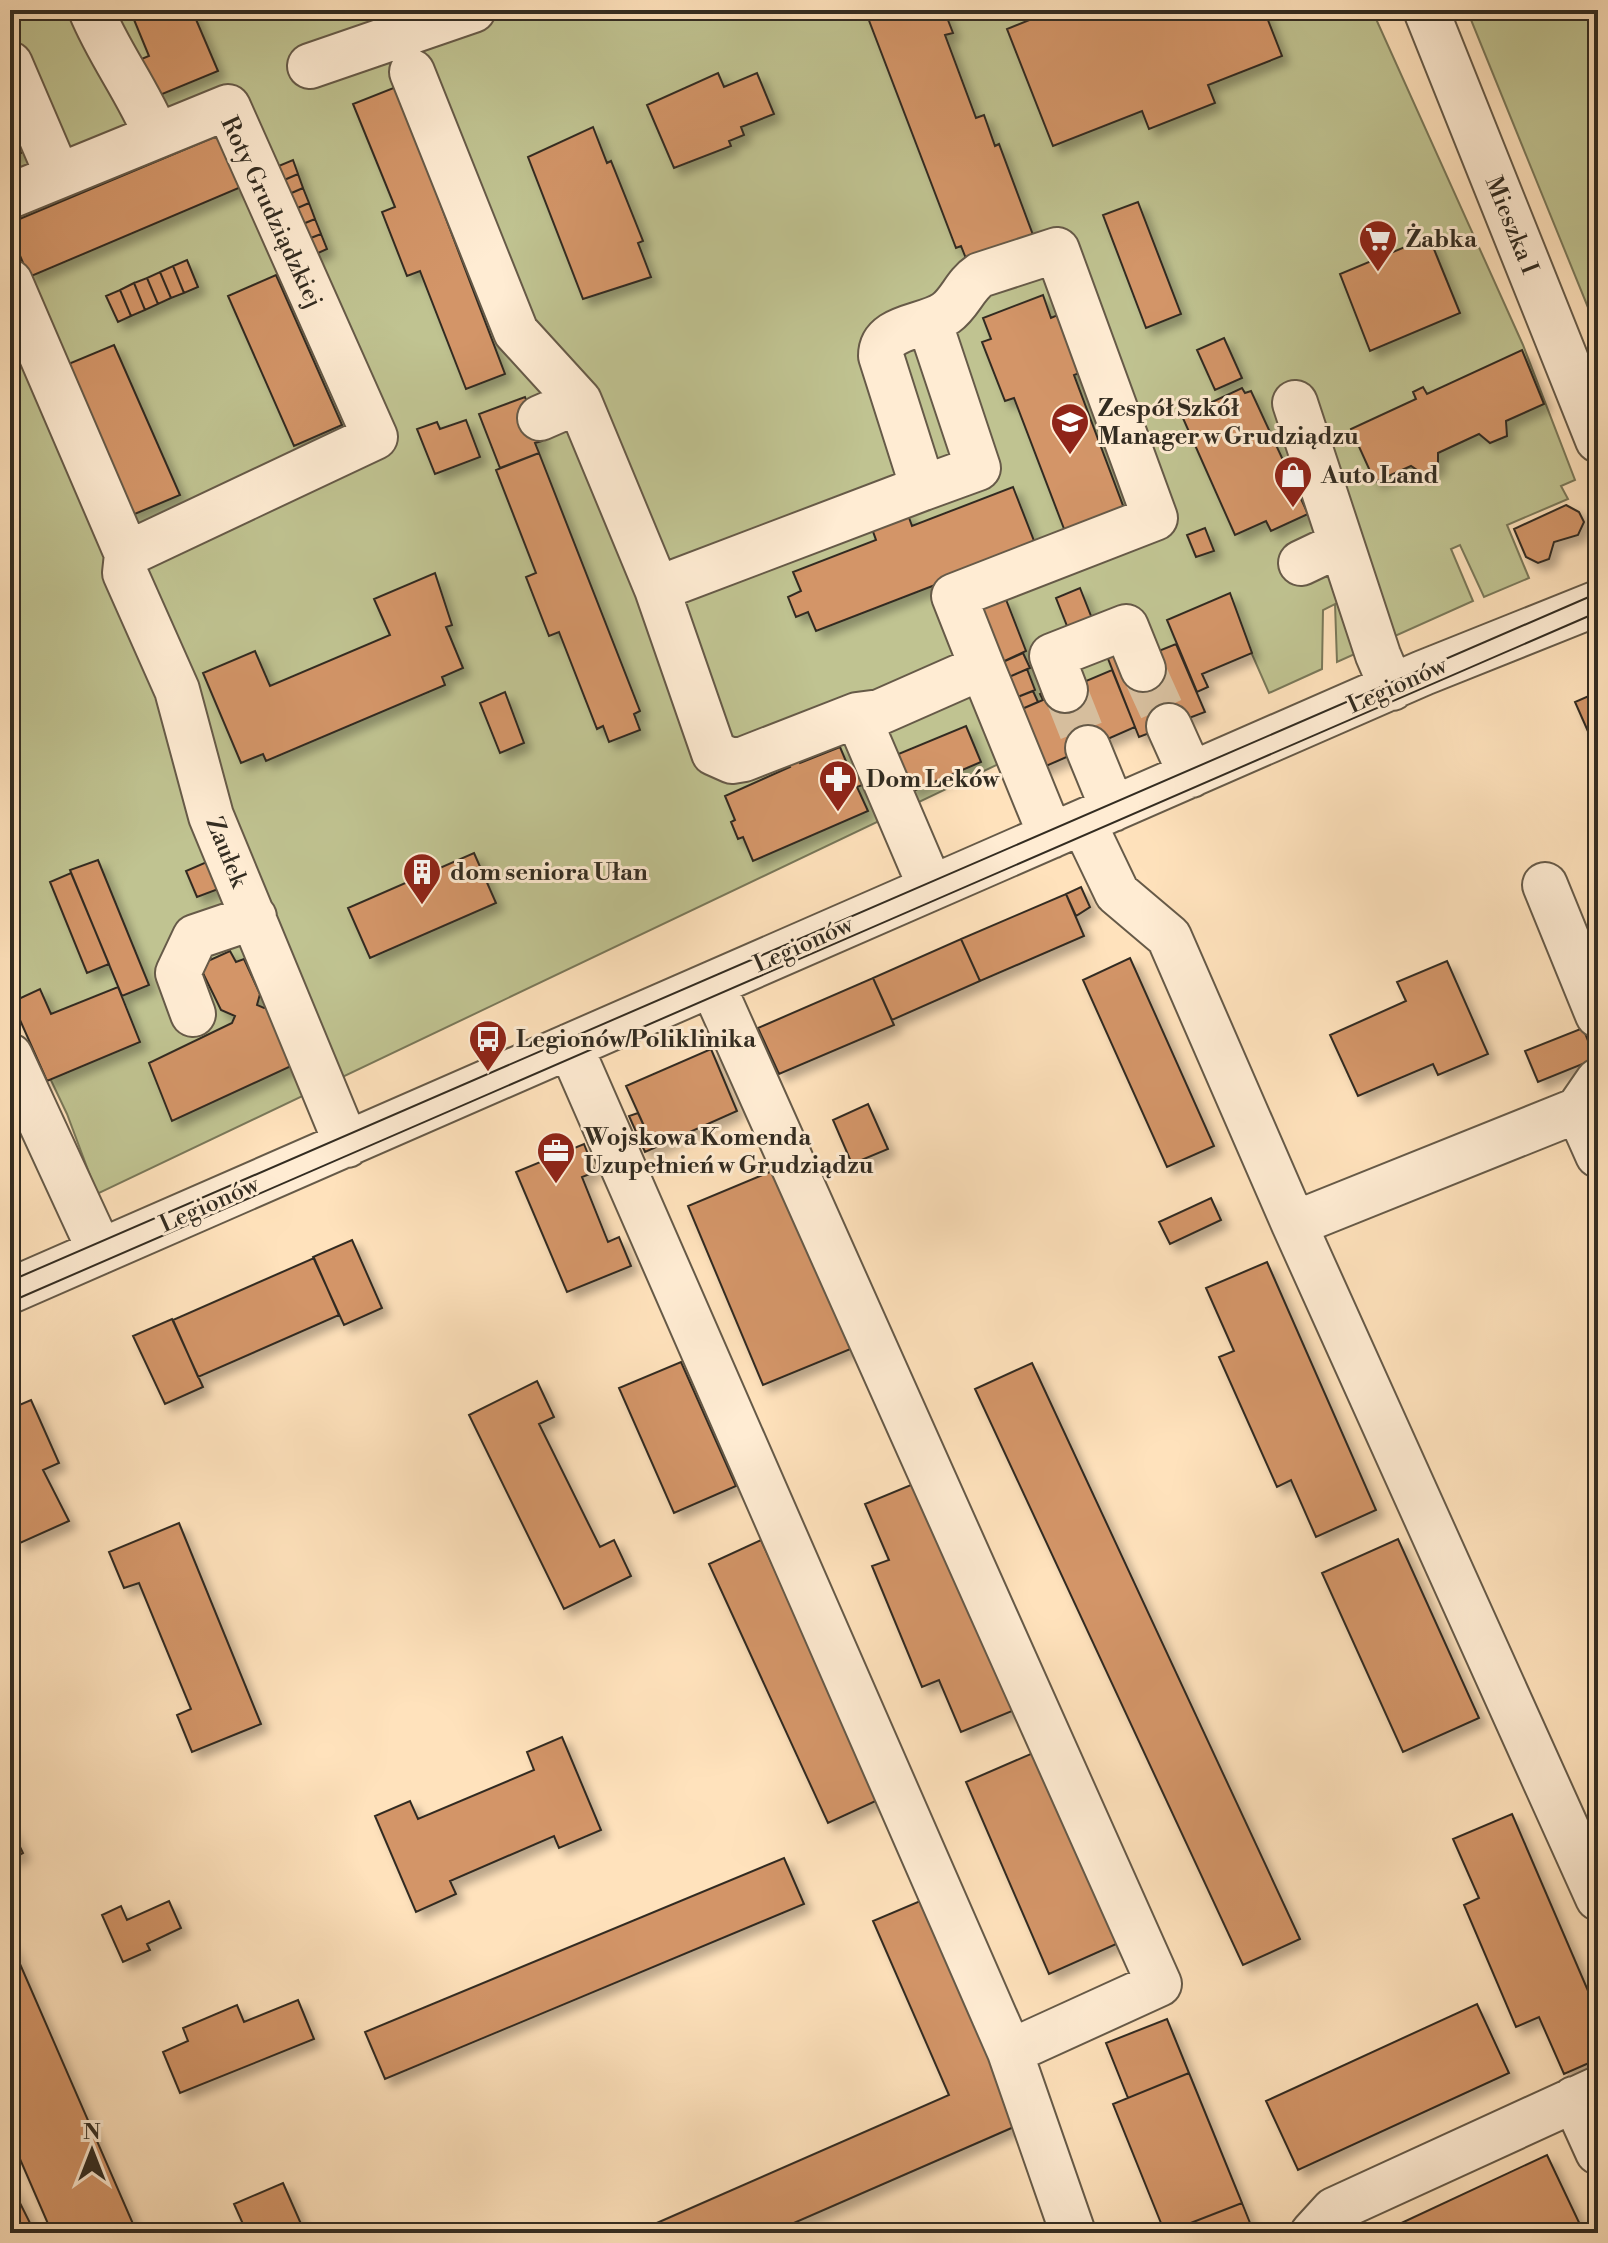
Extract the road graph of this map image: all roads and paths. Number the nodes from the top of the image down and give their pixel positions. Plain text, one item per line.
1 (91, 10) edge
2 (473, 10) edge
3 (1426, 10) edge
4 (10, 64) edge
5 (310, 66) dead end
6 (412, 72) dead end
7 (156, 135) junction
8 (58, 176) junction
9 (10, 196) edge
10 (10, 282) edge
11 (929, 321) junction
12 (1295, 403) dead end
13 (1598, 440) edge
14 (923, 488) junction
15 (1341, 544) junction
16 (127, 554) junction
17 (1301, 563) dead end
18 (657, 589) junction
19 (1598, 603) edge
20 (982, 667) junction
21 (1143, 669) tunnel mouth
22 (1392, 688) junction
23 (1065, 690) tunnel mouth
24 (857, 715) junction
25 (1169, 726) tunnel mouth
26 (1088, 748) tunnel mouth
27 (1191, 775) junction
28 (1082, 822) junction
29 (1545, 885) dead end
30 (931, 888) junction
31 (254, 917) junction
32 (712, 984) junction
33 (193, 1014) dead end
34 (1598, 1015) edge
35 (570, 1046) junction
36 (10, 1056) edge
37 (1588, 1096) edge
38 (347, 1145) junction
39 (1598, 1155) edge
40 (1294, 1224) junction
41 (100, 1251) junction
42 (10, 1291) edge
43 (1598, 1898) edge
44 (1010, 2052) junction
45 (1586, 2094) edge
46 (1598, 2152) edge
47 (1073, 2233) edge
48 (1313, 2233) edge

1 - 7 street
2 - 5 street
3 - 13 street, Mieszka I
4 - 8 street
6 - 18 street
7 - 8 street, Roty Grudziądzkiej
7 - 16 street, Roty Grudziądzkiej
8 - 9 street, Roty Grudziądzkiej
10 - 16 street, Zaułek
11 - 14 street
11 - 14 street
11 - 20 street
12 - 15 street
14 - 18 street
15 - 17 street
15 - 22 street
16 - 31 street, Zaułek
18 - 24 street
19 - 22 street, Legionów
20 - 24 street
20 - 28 street
21 - 23 street
22 - 27 street, Legionów
24 - 30 street
25 - 27 street
26 - 28 street
27 - 28 street, Legionów
28 - 30 street, Legionów
28 - 40 street
29 - 34 street
30 - 32 street, Legionów
31 - 33 street
31 - 38 street, Zaułek
32 - 35 street, Legionów
32 - 44 street
35 - 38 street, Legionów
35 - 44 street
36 - 41 street
37 - 39 street
37 - 40 street
38 - 41 street, Legionów
40 - 43 street
41 - 42 street, Legionów
44 - 47 street
45 - 46 street
45 - 48 street

